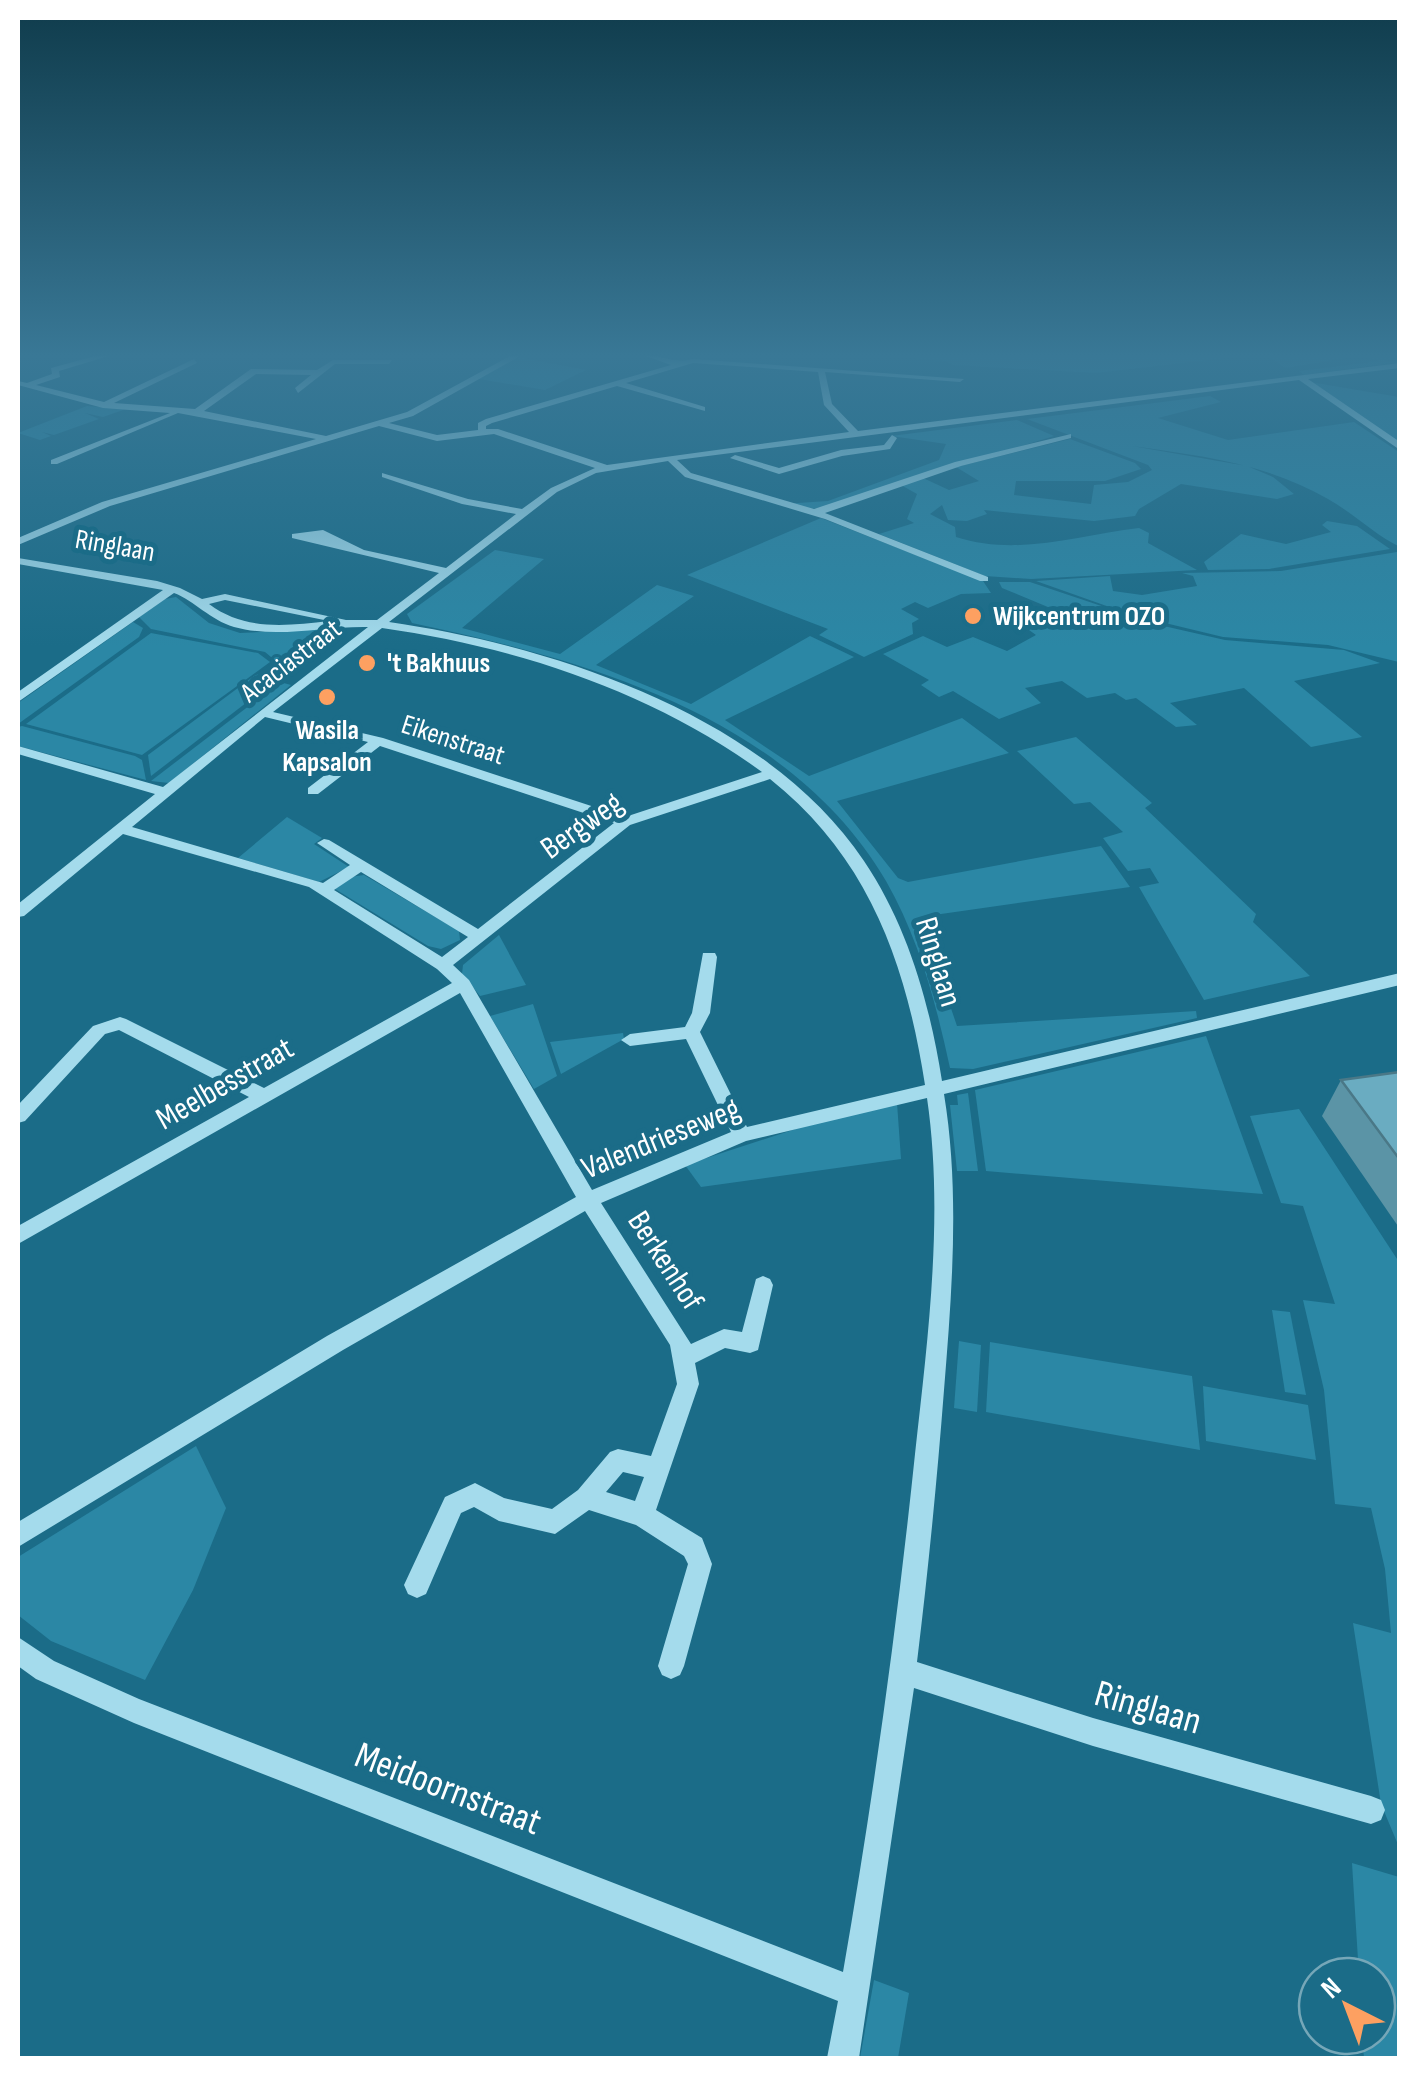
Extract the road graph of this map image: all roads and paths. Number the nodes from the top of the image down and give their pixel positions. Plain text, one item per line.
1 (79, 452) edge
2 (285, 452) edge
3 (560, 452) edge
4 (718, 452) edge
5 (815, 452) edge
6 (871, 452) edge
7 (1006, 452) edge
8 (670, 458) junction
9 (735, 458) dead end
10 (822, 458) junction
11 (54, 462) dead end
12 (606, 468) junction
13 (385, 475) dead end
14 (525, 513) junction
15 (814, 513) junction
16 (18, 542) edge
17 (361, 552) junction
18 (18, 561) edge
19 (450, 572) junction
20 (984, 578) dead end
21 (172, 589) junction
22 (198, 603) junction
23 (343, 624) junction
24 (381, 624) junction
25 (18, 698) edge
26 (264, 713) junction
27 (378, 742) junction
28 (20, 753) edge
29 (773, 772) junction
30 (313, 791) dead end
31 (167, 793) junction
32 (625, 822) junction
33 (123, 829) junction
34 (324, 843) dead end
35 (361, 866) junction
36 (324, 889) junction
37 (18, 912) edge
38 (480, 937) junction
39 (709, 957) dead end
40 (443, 965) junction
41 (1400, 980) edge
42 (463, 984) junction
43 (692, 1032) junction
44 (630, 1040) dead end
45 (934, 1087) junction
46 (263, 1096) junction
47 (18, 1116) edge
48 (742, 1135) junction
49 (588, 1200) junction
50 (18, 1236) edge
51 (763, 1285) dead end
52 (683, 1358) junction
53 (658, 1469) junction
54 (586, 1498) junction
55 (642, 1515) junction
56 (18, 1535) edge
57 (417, 1584) dead end
58 (18, 1650) edge
59 (671, 1666) dead end
60 (906, 1672) junction
61 (1371, 1810) dead end
62 (855, 1992) junction
63 (843, 2058) edge

1 - 11 street
2 - 16 street
3 - 12 street
4 - 8 street
5 - 10 street
6 - 10 street
7 - 15 street
8 - 12 street
8 - 15 street
9 - 10 street
12 - 14 street, Acaciastraat
13 - 14 street
14 - 19 street, Acaciastraat
15 - 20 street
17 - 17 street
17 - 19 street
18 - 21 street, Ringlaan
19 - 24 street, Acaciastraat
21 - 22 street, Ringlaan
21 - 25 street
22 - 23 street, Ringlaan
22 - 23 street, Ringlaan
23 - 24 street, Ringlaan
24 - 26 street, Acaciastraat
24 - 29 street, Ringlaan
26 - 27 street, Eikenstraat
26 - 31 street, Acaciastraat
27 - 30 street
27 - 32 street, Eikenstraat
28 - 31 street
29 - 32 street, Bergweg
29 - 45 street, Ringlaan
31 - 33 street, Acaciastraat
32 - 38 street, Bergweg
33 - 36 street, Berkenhof
33 - 37 street, Acaciastraat
34 - 35 street
35 - 36 street
35 - 38 street
36 - 40 street, Berkenhof
38 - 40 street, Bergweg
39 - 43 street
40 - 42 street, Berkenhof
41 - 45 street, Valendrieseweg
42 - 46 street, Meelbesstraat
42 - 49 street, Berkenhof
43 - 44 street
43 - 48 street
45 - 48 street, Valendrieseweg
45 - 60 street, Ringlaan
46 - 47 street
46 - 50 street, Meelbesstraat
48 - 49 street, Valendrieseweg
49 - 52 street, Berkenhof
49 - 56 street, Valendrieseweg
51 - 52 street, Berkenhof
52 - 53 street, Berkenhof
53 - 54 street
53 - 55 street, Berkenhof
54 - 55 street
54 - 57 street
55 - 59 street
58 - 62 street, Meidoornstraat
60 - 61 street, Ringlaan
60 - 62 street, Ringlaan
62 - 63 street, Ringlaan

